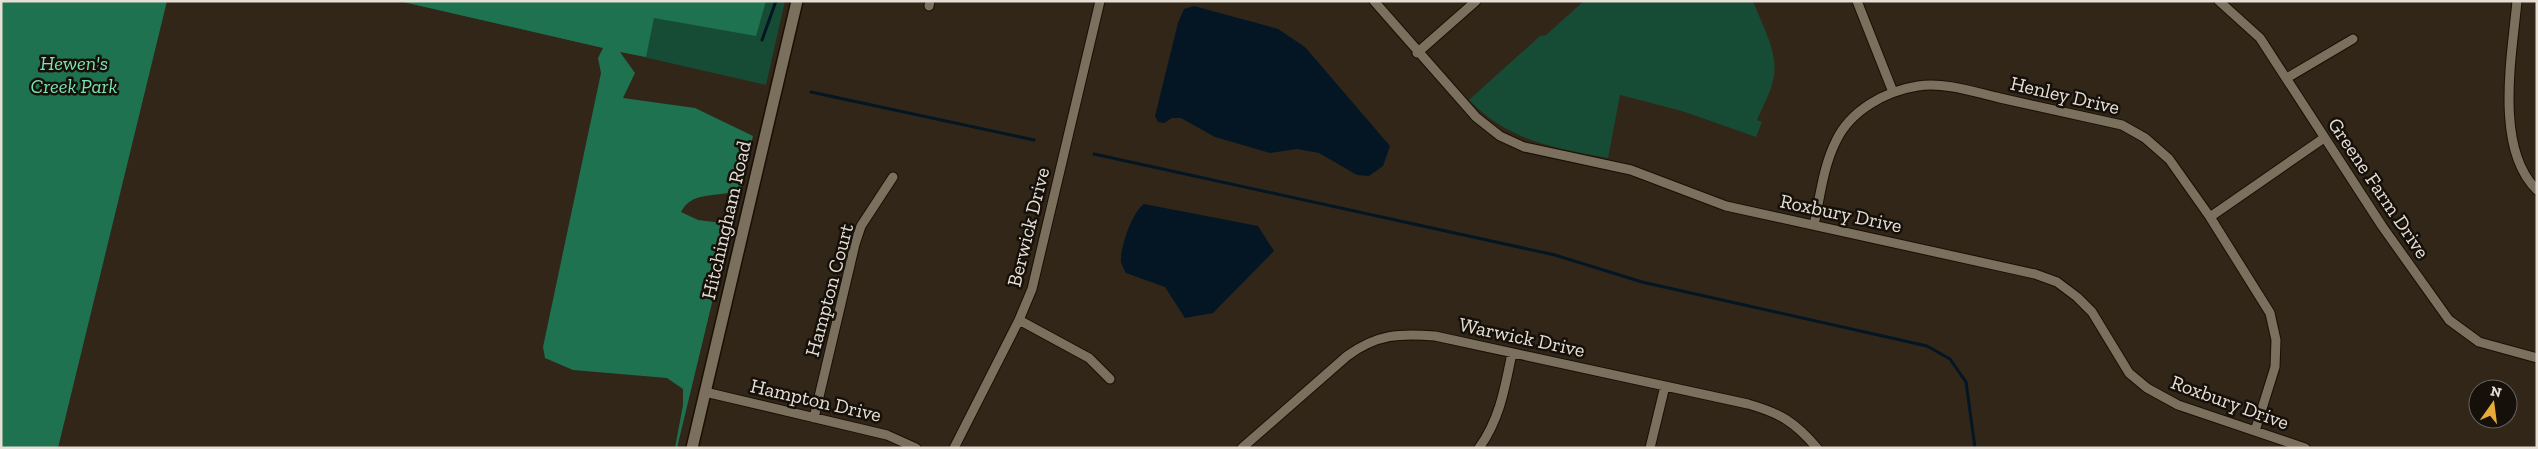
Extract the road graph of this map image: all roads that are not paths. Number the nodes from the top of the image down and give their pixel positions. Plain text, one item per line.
1 (797, 1) edge
2 (1100, 1) edge
3 (1374, 1) edge
4 (1476, 1) edge
5 (1858, 1) edge
6 (2219, 1) edge
7 (2517, 1) edge
8 (2353, 39) dead end
9 (1417, 52) junction
10 (2287, 78) junction
11 (1893, 92) junction
12 (2324, 138) junction
13 (893, 177) dead end
14 (2537, 190) edge
15 (2210, 217) junction
16 (1814, 225) junction
17 (1019, 320) junction
18 (1512, 353) junction
19 (2537, 358) edge
20 (1110, 379) dead end
21 (1665, 386) junction
22 (705, 392) junction
23 (814, 418) junction
24 (2255, 431) junction
25 (692, 448) edge
26 (916, 448) edge
27 (954, 448) edge
28 (1242, 448) edge
29 (1479, 448) edge
30 (1650, 448) edge
31 (1817, 448) edge
32 (2305, 448) edge

1 - 22 street, Hitchingham Road
2 - 17 street, Berwick Drive
3 - 9 street, Roxbury Drive
4 - 9 street
5 - 11 street
6 - 10 street, Greene Farm Drive
7 - 14 street
8 - 10 street
9 - 16 street, Roxbury Drive
10 - 12 street, Greene Farm Drive
11 - 15 street, Henley Drive
11 - 16 street, Henley Drive
12 - 15 street
12 - 19 street, Greene Farm Drive
13 - 23 street, Hampton Court
15 - 24 street, Henley Drive
16 - 24 street, Roxbury Drive
17 - 20 street
17 - 27 street, Berwick Drive
18 - 21 street, Warwick Drive
18 - 28 street, Warwick Drive
18 - 29 street
21 - 30 street
21 - 31 street, Warwick Drive
22 - 23 street, Hampton Drive
22 - 25 street, Hitchingham Road
23 - 26 street, Hampton Drive
24 - 32 street, Roxbury Drive

